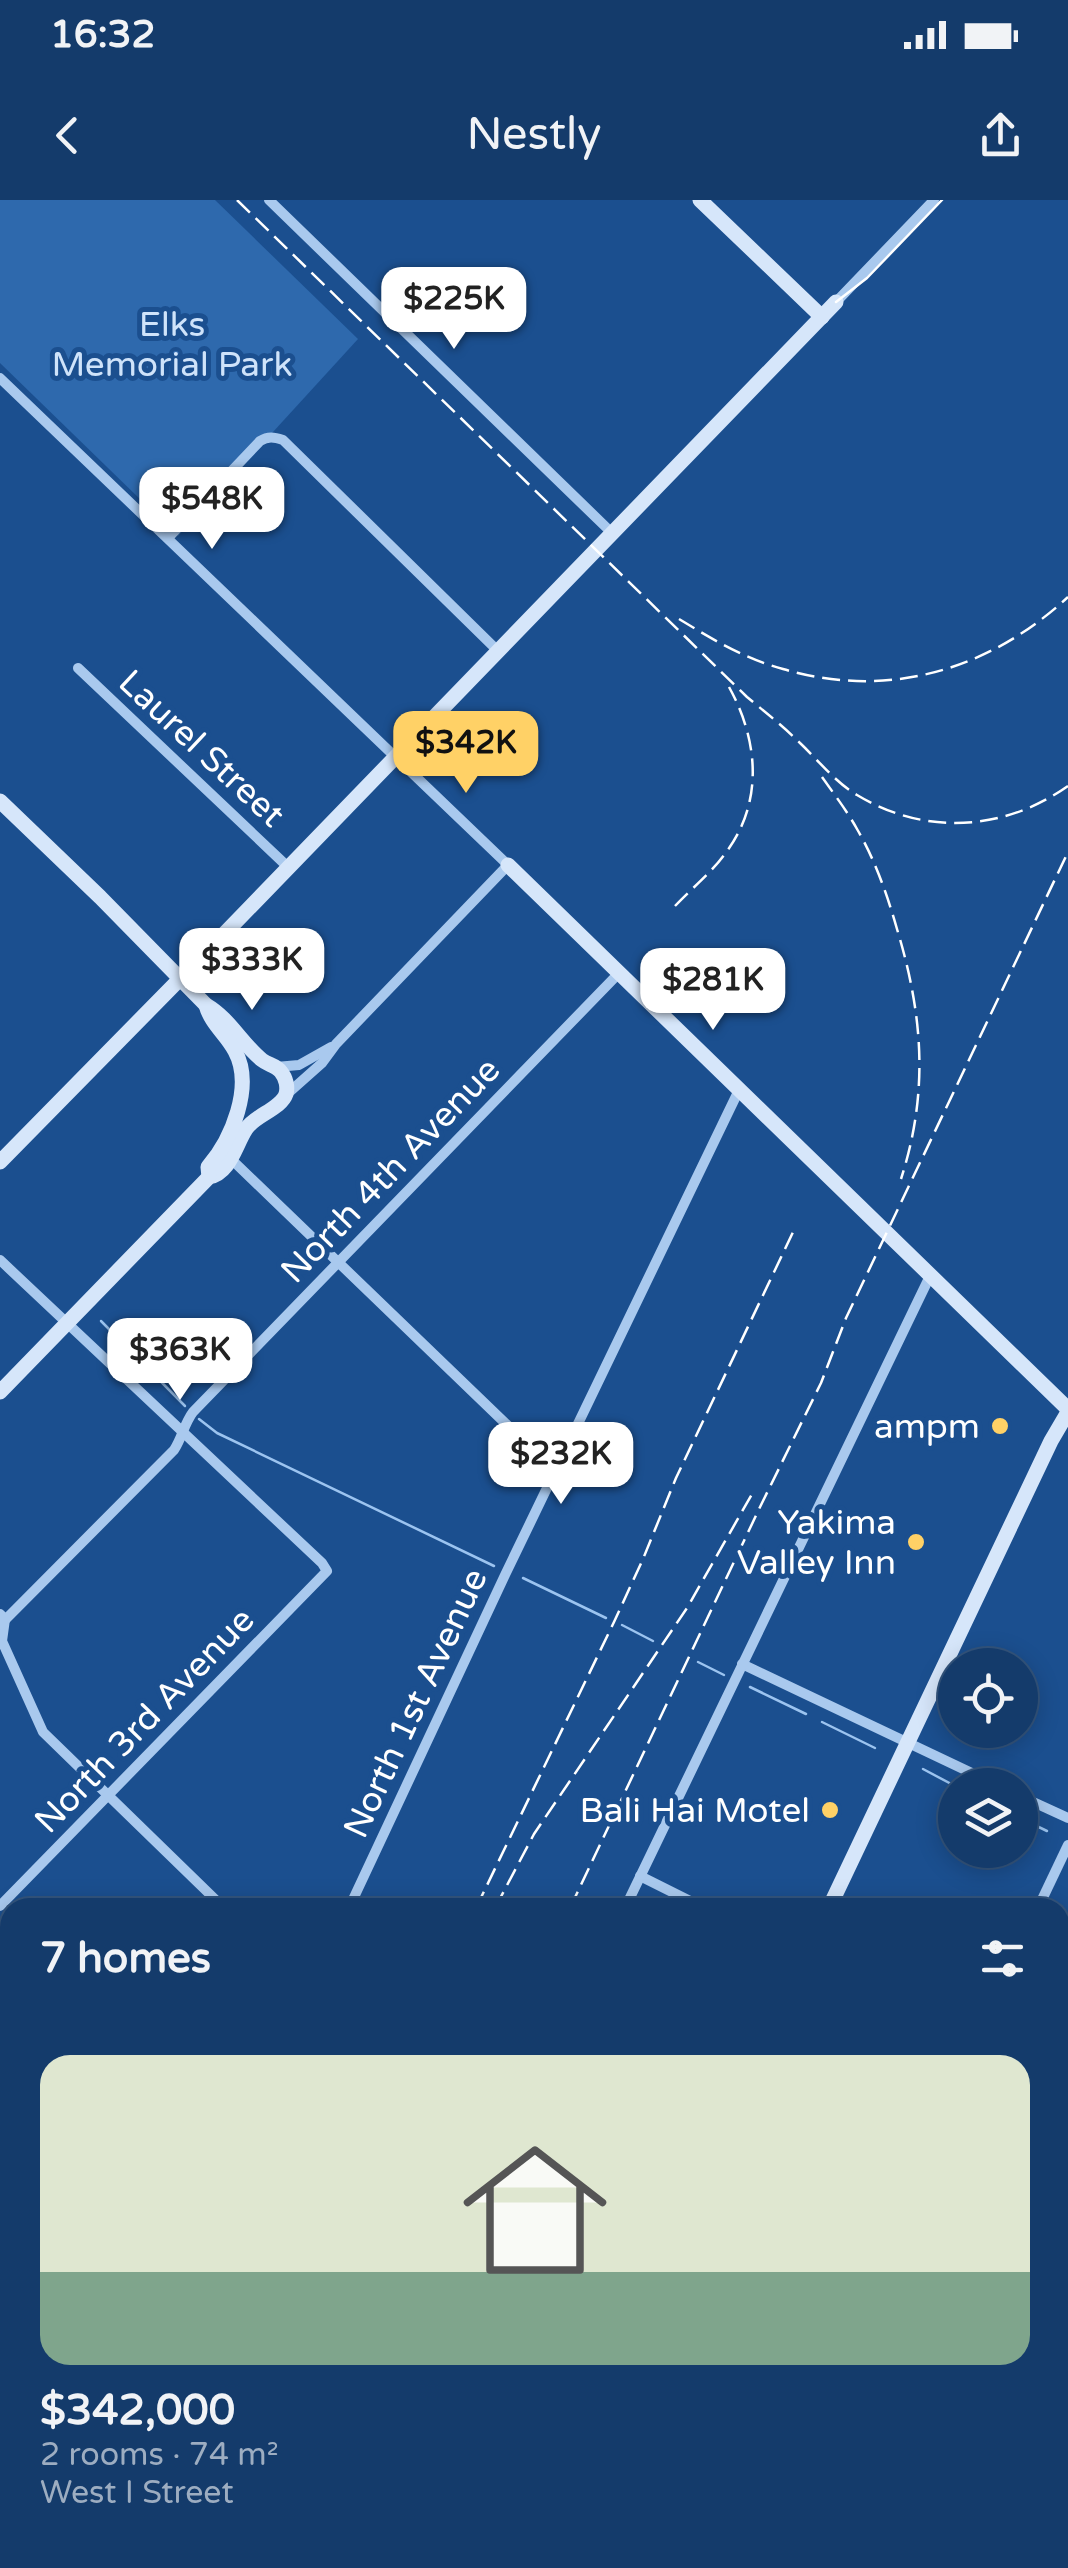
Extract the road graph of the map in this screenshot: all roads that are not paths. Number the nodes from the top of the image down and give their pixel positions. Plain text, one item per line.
1 (269, 200) edge
2 (700, 200) edge
3 (934, 200) edge
4 (836, 302) joint
5 (822, 317) junction
6 (0, 378) edge
7 (612, 533) junction
8 (168, 538) junction
9 (498, 652) junction
10 (78, 668) dead end
11 (395, 756) junction
12 (0, 801) edge
13 (508, 865) junction
14 (289, 868) junction
15 (619, 973) junction
16 (181, 980) junction
17 (206, 1006) junction
18 (336, 1044) junction
19 (271, 1065) junction
20 (242, 1084) junction
21 (740, 1090) junction
22 (284, 1097) junction
23 (268, 1110) junction
24 (230, 1160) junction
25 (0, 1162) edge
26 (209, 1177) junction
27 (0, 1260) edge
28 (338, 1263) junction
29 (930, 1276) junction
30 (66, 1324) junction
31 (0, 1392) edge
32 (1068, 1410) edge
33 (182, 1432) junction
34 (556, 1472) junction
35 (2, 1619) edge
36 (742, 1664) junction
37 (908, 1742) junction
38 (962, 1768) edge
39 (108, 1796) junction
40 (1038, 1804) edge
41 (1068, 1818) edge
42 (1068, 1845) edge
43 (640, 1876) junction
44 (8, 1898) edge
45 (214, 1898) edge
46 (354, 1898) edge
47 (630, 1898) edge
48 (684, 1898) edge
49 (834, 1898) edge
50 (1043, 1898) edge

1 - 7 street
2 - 5 street
3 - 4 street
4 - 5 street
5 - 7 street
6 - 8 street
7 - 9 street
8 - 9 street
8 - 11 street
9 - 11 street
10 - 14 street, Laurel Street
11 - 13 street
11 - 14 street
12 - 16 street
13 - 15 street
13 - 18 street
14 - 16 street
15 - 21 street
15 - 28 street, North 4th Avenue
16 - 17 street
16 - 25 street
17 - 19 street
17 - 20 street
18 - 19 street
18 - 22 street
19 - 20 street
19 - 22 street
20 - 23 street
20 - 26 street
21 - 29 street
21 - 34 street, North 1st Avenue
22 - 23 street
23 - 24 street
24 - 26 street
24 - 28 street
26 - 30 street
27 - 30 street
28 - 33 street, North 4th Avenue
28 - 34 street
29 - 32 street
29 - 36 street
30 - 31 street
30 - 33 street
32 - 37 street
33 - 35 street, North 4th Avenue
33 - 39 street, North 3rd Avenue
34 - 46 street, North 1st Avenue
35 - 39 street
36 - 37 street
36 - 43 street
37 - 38 street
37 - 49 street
39 - 44 street, North 3rd Avenue
39 - 45 street
40 - 41 street
42 - 50 street
43 - 47 street
43 - 48 street

